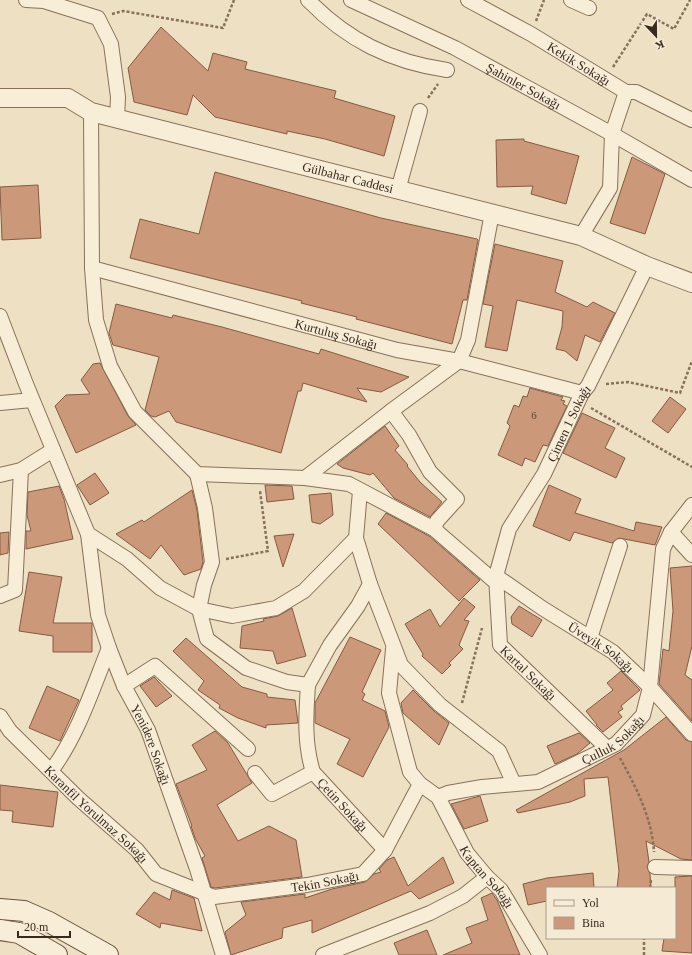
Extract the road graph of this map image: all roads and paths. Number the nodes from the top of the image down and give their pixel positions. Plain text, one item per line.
1 (26, 0) edge
2 (234, 0) edge
3 (308, 0) edge
4 (351, 0) edge
5 (468, 0) edge
6 (544, 0) edge
7 (571, 0) edge
8 (690, 0) edge
9 (589, 8) dead end
10 (98, 18) junction
11 (531, 34) junction
12 (447, 70) dead end
13 (605, 79) junction
14 (626, 92) junction
15 (0, 98) edge
16 (420, 111) dead end
17 (91, 112) junction
18 (117, 119) junction
19 (692, 120) edge
20 (612, 134) junction
21 (692, 180) edge
22 (398, 190) junction
23 (492, 213) junction
24 (581, 236) junction
25 (647, 266) junction
26 (92, 268) junction
27 (692, 283) edge
28 (0, 316) edge
29 (459, 361) junction
30 (692, 361) edge
31 (583, 393) junction
32 (32, 400) junction
33 (0, 403) edge
34 (391, 411) junction
35 (53, 450) junction
36 (692, 468) edge
37 (21, 470) junction
38 (197, 474) junction
39 (0, 475) edge
40 (259, 476) junction
41 (305, 478) junction
42 (360, 491) junction
43 (692, 505) edge
44 (434, 529) junction
45 (670, 532) junction
46 (88, 534) junction
47 (356, 538) junction
48 (620, 546) dead end
49 (692, 555) edge
50 (212, 562) junction
51 (494, 578) junction
52 (370, 584) junction
53 (0, 596) edge
54 (200, 609) junction
55 (483, 623) dead end
56 (590, 638) junction
57 (394, 644) junction
58 (108, 648) junction
59 (308, 685) junction
60 (124, 686) junction
61 (650, 687) junction
62 (0, 716) edge
63 (458, 719) junction
64 (692, 734) edge
65 (612, 746) junction
66 (248, 749) dead end
67 (51, 771) junction
68 (312, 772) junction
69 (255, 773) dead end
70 (420, 784) junction
71 (514, 784) junction
72 (438, 797) junction
73 (385, 850) junction
74 (655, 866) junction
75 (692, 868) edge
76 (487, 877) junction
77 (650, 887) edge
78 (205, 894) junction
79 (0, 909) edge
80 (0, 930) edge
81 (644, 939) edge
82 (57, 955) edge
83 (108, 955) edge
84 (223, 955) edge
85 (323, 955) edge
86 (540, 955) edge
87 (644, 955) edge

1 - 10 street
2 - 10 path
3 - 12 street
4 - 20 street, Şahinler Sokağı
5 - 11 street, Kekik Sokağı
6 - 11 path
7 - 9 street
8 - 13 path
10 - 18 street
11 - 13 street, Kekik Sokağı
13 - 14 street, Kekik Sokağı
14 - 19 street, Kekik Sokağı
14 - 20 street
15 - 17 street, Gülbahar Caddesi
16 - 22 street
17 - 18 street, Gülbahar Caddesi
17 - 26 street
18 - 22 street, Gülbahar Caddesi
20 - 21 street, Şahinler Sokağı
20 - 24 street
22 - 23 street, Gülbahar Caddesi
23 - 24 street, Gülbahar Caddesi
23 - 29 street
24 - 25 street, Gülbahar Caddesi
25 - 27 street, Gülbahar Caddesi
25 - 31 street, Çimen 1 Sokağı
26 - 29 street, Kurtuluş Sokağı
26 - 38 street
28 - 32 street, Yenidere Sokağı
29 - 31 street, Kurtuluş Sokağı
29 - 34 street
30 - 31 path
31 - 36 path
31 - 51 street, Çimen 1 Sokağı
32 - 33 street
32 - 35 street, Yenidere Sokağı
34 - 41 street
34 - 44 street
35 - 37 street
35 - 46 street, Yenidere Sokağı
37 - 39 street
37 - 53 street
38 - 40 street, Üveyik Sokağı
38 - 50 street
40 - 41 street, Üveyik Sokağı
40 - 50 path
41 - 42 street, Üveyik Sokağı
42 - 44 street, Üveyik Sokağı
42 - 47 street
43 - 45 street, Çulluk Sokağı
44 - 51 street, Üveyik Sokağı
45 - 49 street
45 - 61 street, Çulluk Sokağı
46 - 54 street
46 - 58 street, Yenidere Sokağı
47 - 52 street
47 - 54 street
48 - 56 street
50 - 54 street
51 - 56 street, Üveyik Sokağı
51 - 65 street, Kartal Sokağı
52 - 57 street
52 - 59 street
54 - 59 street
55 - 63 path
56 - 61 street, Üveyik Sokağı
57 - 63 street
57 - 70 street
58 - 60 street, Yenidere Sokağı
58 - 67 street
59 - 68 street, Çetin Sokağı
60 - 66 street
60 - 78 street, Yenidere Sokağı
61 - 64 street, Üveyik Sokağı
61 - 65 street, Çulluk Sokağı
62 - 67 street, Karanfil Yorulmaz Sokağı
63 - 71 street
65 - 71 street, Çulluk Sokağı
65 - 74 path
67 - 78 street, Karanfil Yorulmaz Sokağı
68 - 69 street
68 - 73 street, Çetin Sokağı
70 - 72 street
70 - 73 street, Tekin Sokağı
71 - 72 street, Çulluk Sokağı
72 - 76 street, Kaptan Sokağı
73 - 78 street, Tekin Sokağı
74 - 75 street
74 - 77 path
76 - 85 street
76 - 86 street, Kaptan Sokağı
78 - 84 street, Yenidere Sokağı
79 - 83 main road
80 - 82 main road
81 - 87 path

